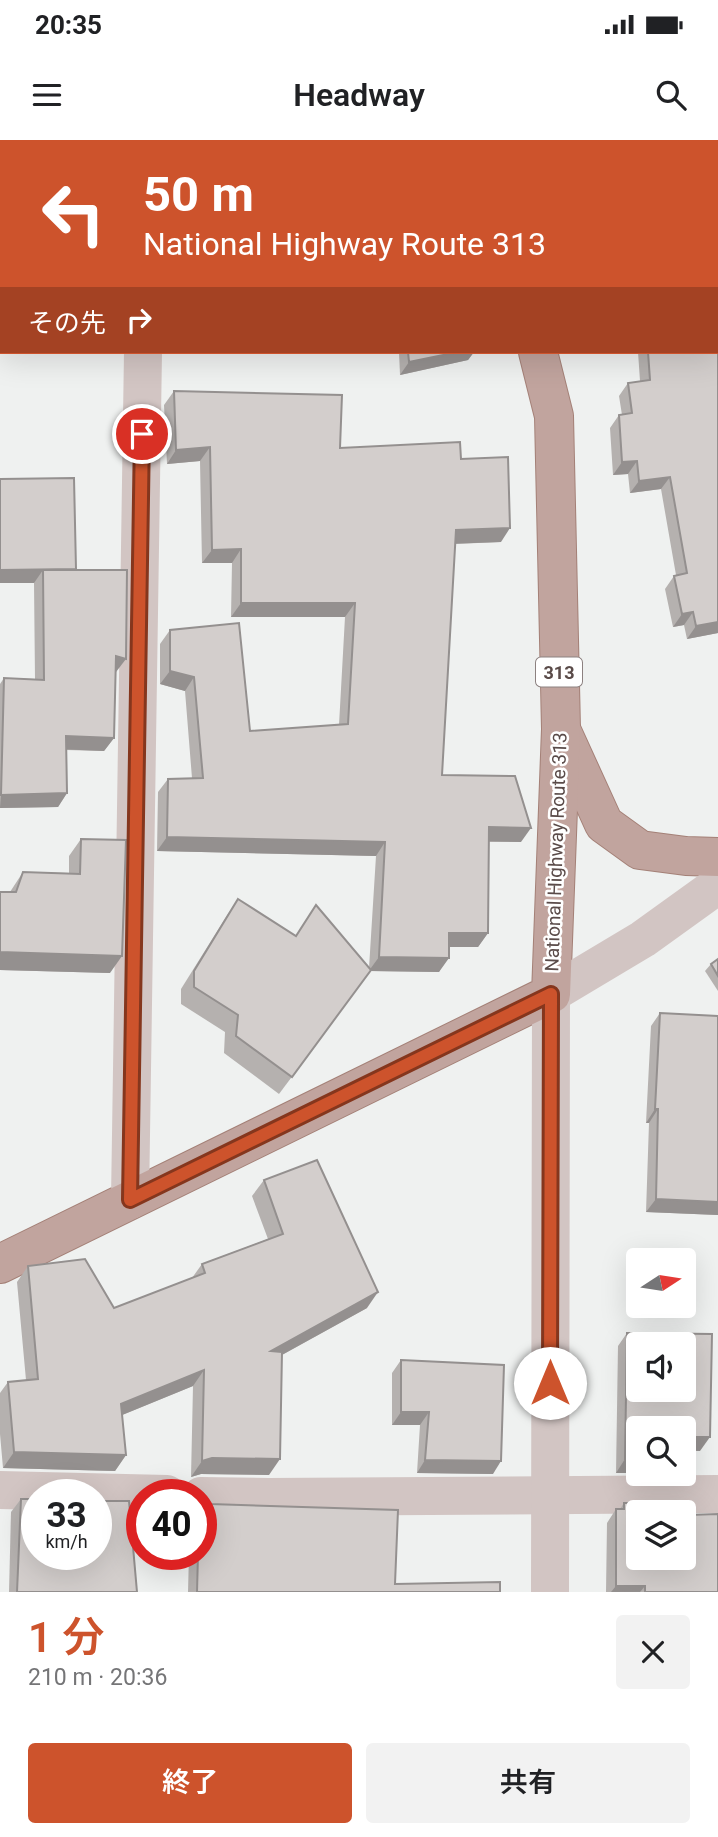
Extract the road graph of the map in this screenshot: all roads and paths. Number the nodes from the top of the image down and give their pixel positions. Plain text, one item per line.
1 (143, 354) edge
2 (538, 354) edge
3 (561, 729) junction
4 (718, 857) edge
5 (718, 885) edge
6 (551, 994) junction
7 (130, 1200) junction
8 (0, 1264) edge
9 (0, 1490) edge
10 (126, 1493) edge
11 (550, 1494) junction
12 (718, 1494) edge
13 (217, 1496) edge
14 (550, 1592) edge

1 - 7 street
2 - 3 highway, National Highway Route 313 / 313
3 - 4 highway
3 - 6 highway, National Highway Route 313 / 313
5 - 6 street
6 - 7 highway, National Highway Route 313
6 - 11 street
7 - 8 highway, National Highway Route 313
9 - 10 street
11 - 12 street
11 - 13 street
11 - 14 street

